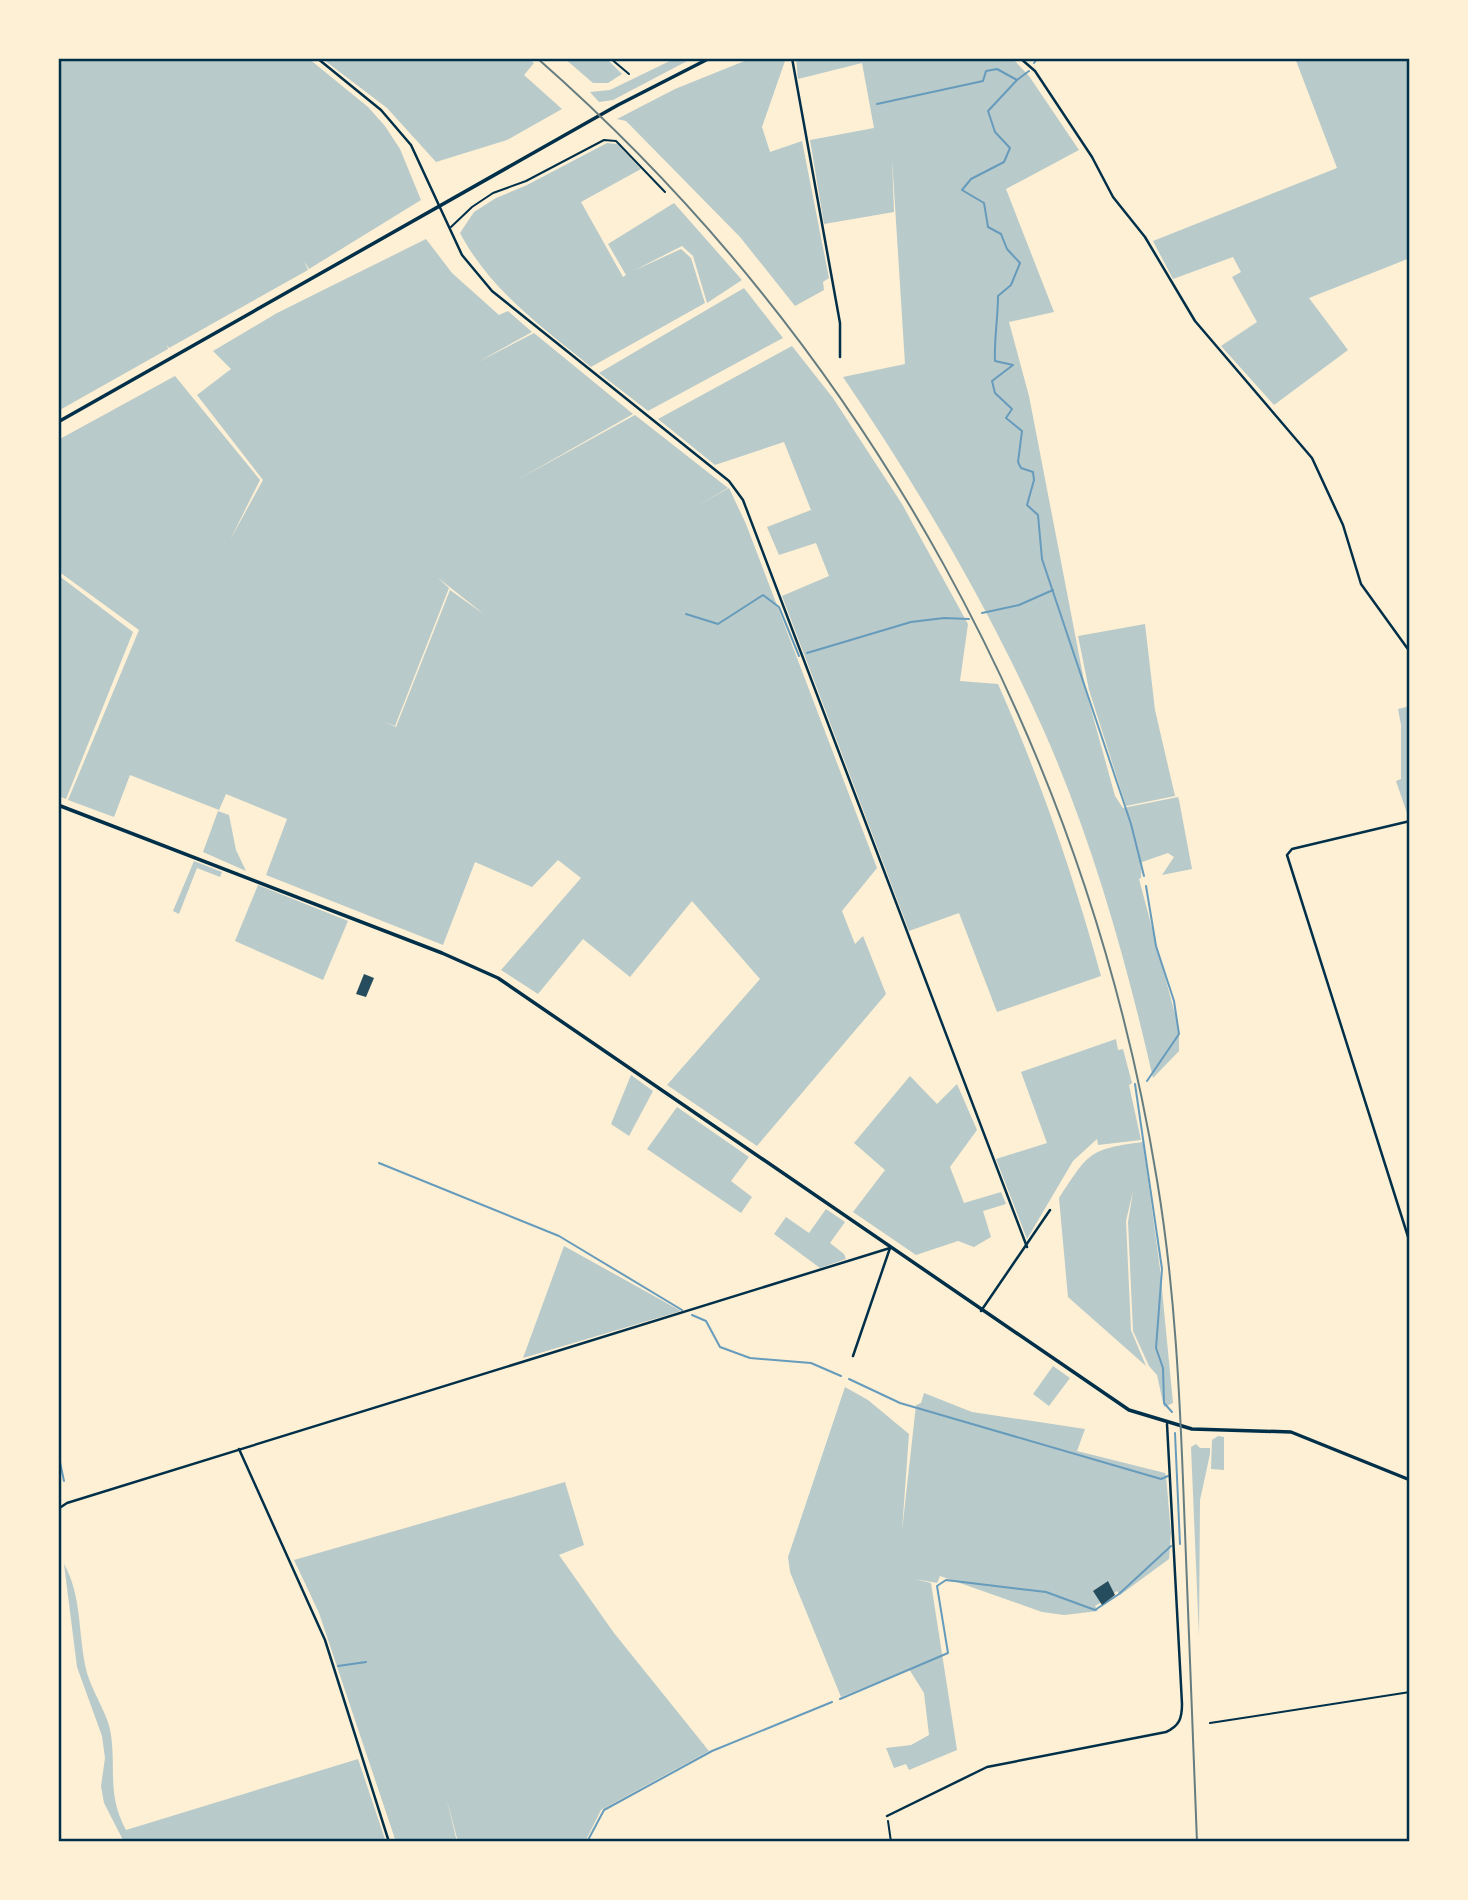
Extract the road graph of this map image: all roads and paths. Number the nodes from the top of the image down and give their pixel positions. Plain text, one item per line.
1 (317, 58) edge
2 (610, 58) edge
3 (710, 58) edge
4 (792, 58) edge
5 (1020, 58) edge
6 (629, 74) dead end
7 (665, 192) dead end
8 (441, 207) junction
9 (451, 227) junction
10 (839, 357) dead end
11 (58, 422) edge
12 (1410, 652) edge
13 (58, 805) edge
14 (1410, 821) edge
15 (1050, 1210) dead end
16 (1410, 1243) edge
17 (1027, 1247) junction
18 (890, 1248) junction
19 (981, 1311) junction
20 (853, 1356) dead end
21 (1167, 1424) junction
22 (239, 1449) junction
23 (1410, 1480) edge
24 (58, 1509) edge
25 (1410, 1692) edge
26 (1210, 1723) dead end
27 (887, 1816) joint
28 (389, 1842) edge
29 (891, 1842) edge

1 - 8 street
2 - 6 lane
3 - 8 street
4 - 10 street
5 - 12 street
7 - 9 lane
8 - 9 street
8 - 11 street
9 - 17 street
13 - 18 street
14 - 16 street
15 - 17 street
17 - 19 street
18 - 19 street
18 - 20 street
18 - 22 street
19 - 21 street
21 - 23 street
21 - 27 street
22 - 24 street
22 - 28 street
25 - 26 lane
27 - 29 path

